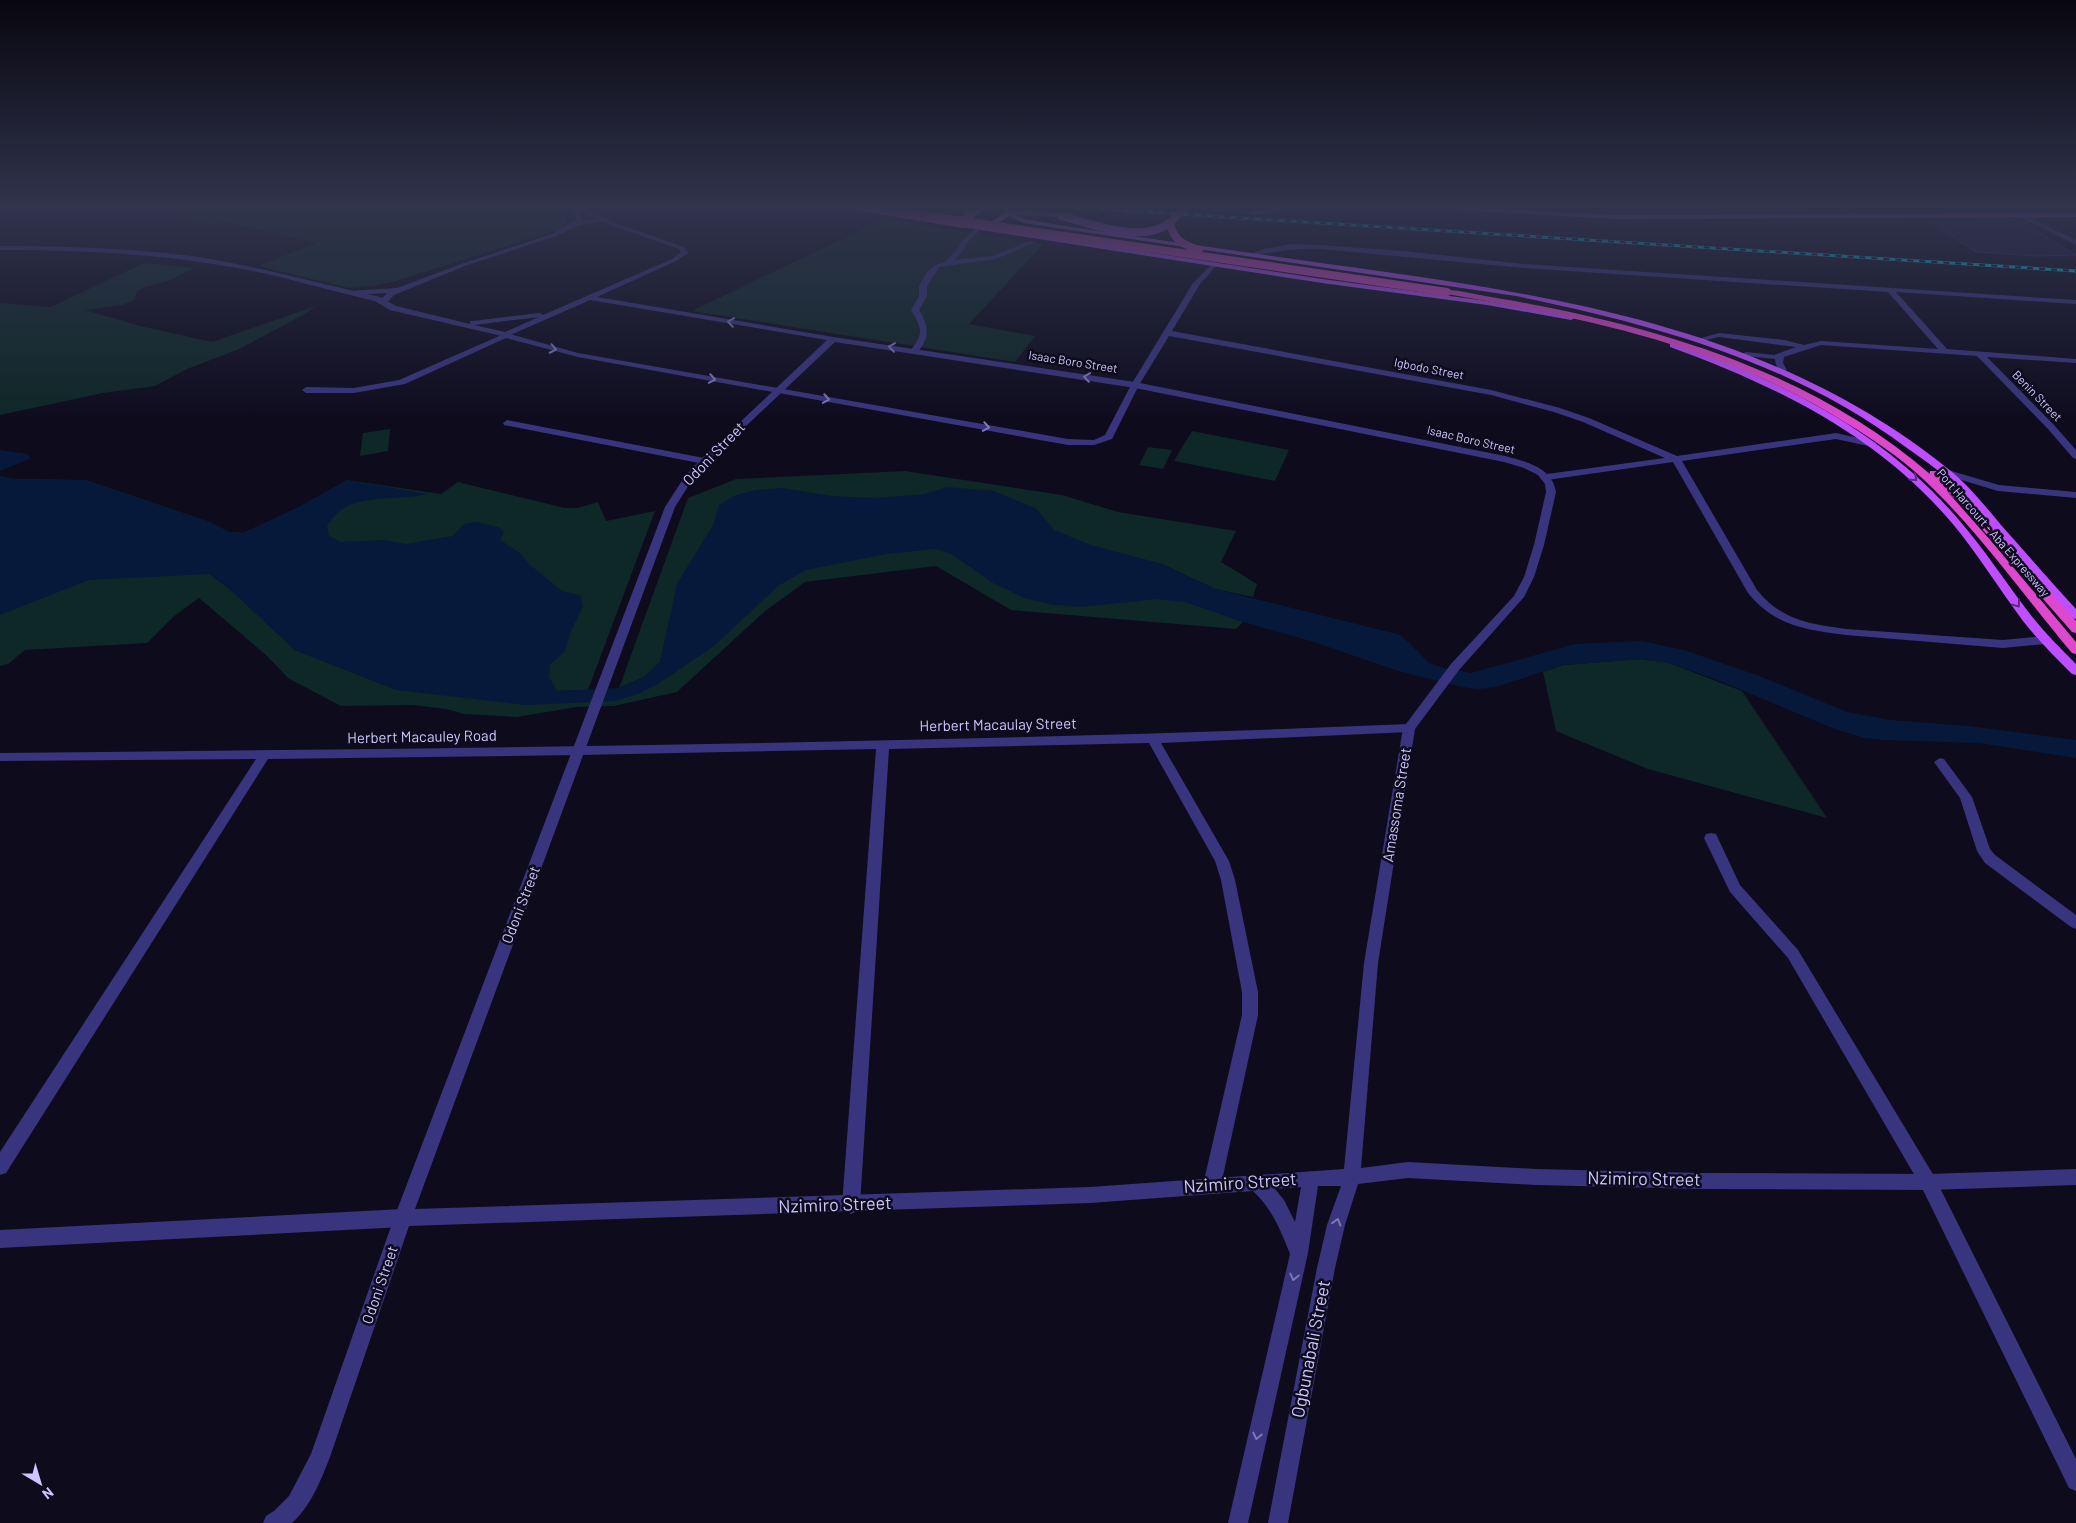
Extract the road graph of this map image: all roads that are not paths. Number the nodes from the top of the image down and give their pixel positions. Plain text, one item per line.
1 (265, 278) edge
2 (286, 278) edge
3 (430, 278) edge
4 (633, 278) edge
5 (929, 278) edge
6 (1201, 278) edge
7 (1312, 278) edge
8 (1365, 278) edge
9 (1370, 278) edge
10 (1413, 278) edge
11 (1708, 278) edge
12 (400, 289) junction
13 (1448, 290) junction
14 (1890, 290) junction
15 (349, 294) junction
16 (588, 298) junction
17 (2076, 302) edge
18 (382, 303) junction
19 (553, 314) junction
20 (460, 324) junction
21 (1168, 333) junction
22 (506, 335) junction
23 (833, 339) junction
24 (1702, 339) junction
25 (1804, 347) junction
26 (915, 350) junction
27 (1944, 351) junction
28 (1746, 354) junction
29 (1979, 354) junction
30 (1780, 356) junction
31 (2076, 361) edge
32 (1783, 370) junction
33 (1135, 384) junction
34 (306, 390) dead end
35 (778, 390) junction
36 (507, 423) dead end
37 (1850, 427) junction
38 (1836, 436) junction
39 (1873, 444) junction
40 (2076, 456) edge
41 (1676, 459) junction
42 (704, 461) junction
43 (1948, 473) junction
44 (1547, 477) junction
45 (1998, 488) junction
46 (2076, 495) edge
47 (1951, 512) junction
48 (1980, 512) junction
49 (2073, 616) edge
50 (2076, 630) edge
51 (2046, 640) junction
52 (2076, 650) edge
53 (2076, 671) edge
54 (1409, 728) junction
55 (1153, 739) junction
56 (883, 744) junction
57 (583, 751) junction
58 (265, 754) junction
59 (0, 757) edge
60 (1940, 762) dead end
61 (1711, 838) dead end
62 (2076, 924) edge
63 (0, 1167) edge
64 (1352, 1177) junction
65 (2076, 1177) edge
66 (1311, 1178) junction
67 (1928, 1182) junction
68 (1257, 1183) junction
69 (1212, 1184) junction
70 (851, 1204) junction
71 (403, 1218) junction
72 (0, 1239) edge
73 (1299, 1254) junction
74 (2076, 1481) edge
75 (281, 1522) edge
76 (1238, 1523) edge
77 (1278, 1523) edge

1 - 18 street
2 - 15 street
3 - 12 street
4 - 16 street
5 - 26 street
6 - 21 street
7 - 37 main road
8 - 13 highway, Port Harcourt - Aba Expressway, bridge
9 - 13 highway, Port Harcourt - Aba Expressway
10 - 24 main road
11 - 14 street
12 - 15 street
12 - 18 street
13 - 47 highway, Port Harcourt - Aba Expressway
13 - 48 highway, Port Harcourt - Aba Expressway
14 - 17 street
14 - 27 street
15 - 18 street
16 - 19 street
23 -> 16 street, Isaac Boro Street
18 - 20 street
19 - 20 street
19 - 22 street
20 - 22 street
21 - 33 street
21 - 41 street, Igbodo Street
22 - 34 street
22 -> 35 street
26 -> 23 street, Isaac Boro Street
23 - 35 street, Odoni Street
24 - 25 street
24 - 28 main road
25 - 27 street
25 - 30 street
33 -> 26 street, Isaac Boro Street
27 - 29 street
28 - 30 street
28 - 32 main road
29 - 31 street
29 - 40 street, Benin Street
30 - 32 street
32 - 43 main road
35 -> 33 street
33 - 44 street, Isaac Boro Street
35 - 42 street, Odoni Street
36 - 42 street
37 - 38 street
37 - 39 main road
38 - 39 street
38 - 41 street
39 -> 47 main road
41 - 44 street
41 - 51 street
42 - 57 street, Odoni Street
43 - 45 street
43 - 48 main road
44 - 54 street, Amassoma Street
45 - 46 street
45 - 48 street
47 -> 51 main road
47 - 52 highway, Port Harcourt - Aba Expressway
48 - 49 highway, Port Harcourt - Aba Expressway
49 - 50 highway, Port Harcourt - Aba Expressway
51 - 53 main road
54 - 55 street, Herbert Macaulay Street
54 - 64 street, Amassoma Street
55 - 56 street, Herbert Macaulay Street
55 - 69 street
56 - 57 street, Herbert Macaulay Street
56 - 70 street
57 - 58 street, Herbert Macauley Road
57 - 71 street, Odoni Street
58 - 59 street, Herbert Macauley Road
58 - 63 street
60 - 62 street
61 - 67 street
64 - 66 street, Nzimiro Street
64 - 67 street, Nzimiro Street
77 -> 64 street, Ogbunabali Street
65 - 67 street, Nzimiro Street
66 - 68 street, Nzimiro Street
66 - 73 street, Ogbunabali Street
67 - 74 street
68 - 69 street, Nzimiro Street
68 - 73 street
69 - 70 street, Nzimiro Street
70 - 71 street, Nzimiro Street
71 - 72 street, Nzimiro Street
71 - 75 street, Odoni Street
73 -> 76 street, Ogbunabali Street

